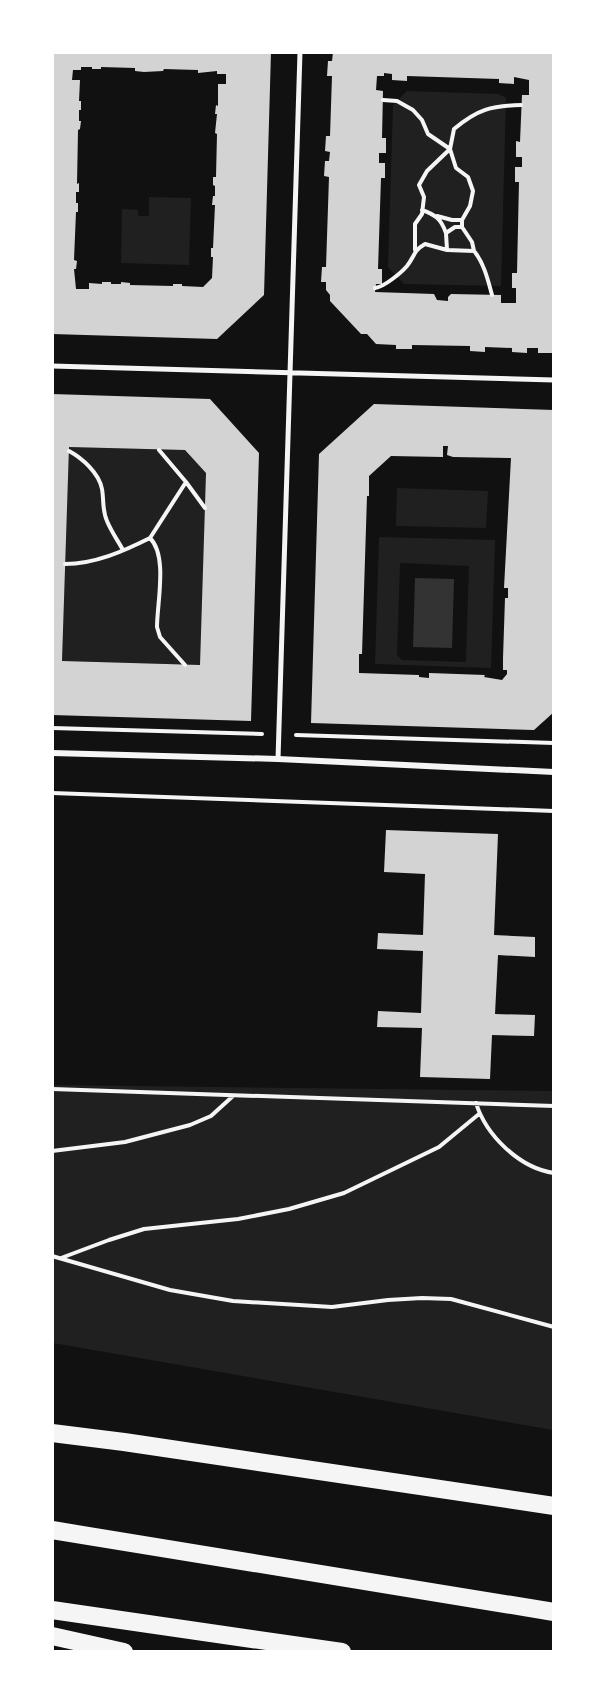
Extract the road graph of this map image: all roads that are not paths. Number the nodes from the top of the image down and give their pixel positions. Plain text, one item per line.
1 (300, 52) edge
2 (52, 366) edge
3 (290, 374) junction
4 (554, 380) edge
5 (52, 753) edge
6 (278, 759) junction
7 (554, 772) edge
8 (52, 1420) edge
9 (52, 1433) edge
10 (124, 1442) junction
11 (554, 1506) edge
12 (52, 1530) edge
13 (52, 1610) edge
14 (554, 1612) edge
15 (52, 1636) edge
16 (124, 1652) edge
17 (342, 1652) edge

1 - 3 street
2 - 3 street
3 - 4 street
3 - 6 street
5 - 6 street
6 - 7 street
8 - 10 highway
9 - 10 highway
10 - 11 highway
12 - 14 highway
13 - 17 highway
15 - 16 highway

